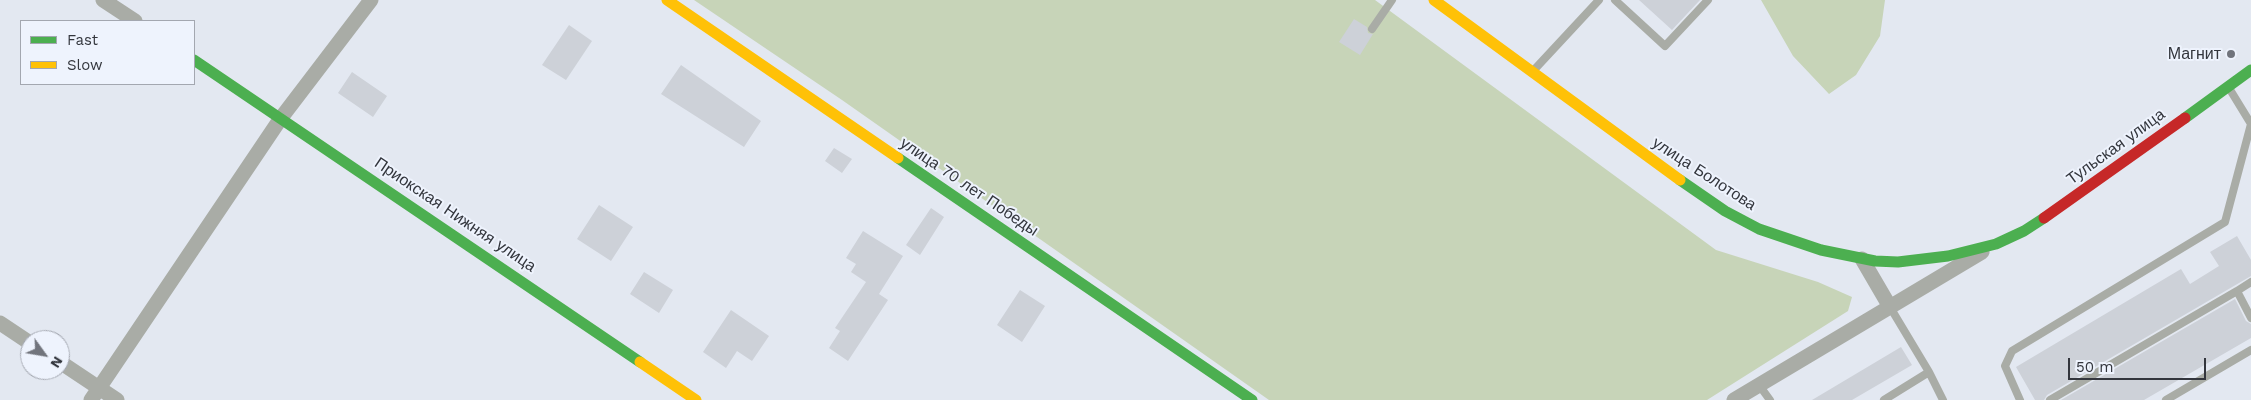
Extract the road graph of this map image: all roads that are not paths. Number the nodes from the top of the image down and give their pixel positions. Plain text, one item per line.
1 (103, 0) edge
2 (371, 0) edge
3 (667, 0) edge
4 (1392, 0) edge
5 (1434, 0) edge
6 (1599, 0) edge
7 (1615, 0) edge
8 (1708, 0) edge
9 (133, 20) edge
10 (1372, 29) dead end
11 (195, 61) edge
12 (2251, 70) edge
13 (1533, 72) junction
14 (2228, 87) junction
15 (282, 118) junction
16 (2251, 124) edge
17 (1996, 244) junction
18 (1862, 259) junction
19 (2251, 282) edge
20 (2237, 291) junction
21 (1890, 307) junction
22 (2251, 318) edge
23 (0, 323) edge
24 (20, 336) edge
25 (2251, 350) edge
26 (70, 371) edge
27 (1929, 372) junction
28 (1759, 385) junction
29 (95, 394) edge
30 (2056, 399) edge
31 (117, 400) edge
32 (696, 400) edge
33 (1252, 400) edge
34 (1734, 400) edge
35 (1770, 400) edge
36 (1884, 400) edge
37 (1942, 400) edge
38 (2020, 400) edge
39 (2166, 400) edge

1 - 9 street
2 - 15 street
3 - 33 street, улица 70 лет Победы
4 - 10 lane
5 - 13 street, улица Болотова
6 - 13 lane
7 - 8 lane
11 - 15 street, Приокская Нижняя улица
12 - 14 street, Тульская улица
13 - 18 street, улица Болотова
14 - 16 lane
14 - 17 street, Тульская улица
15 - 29 street
15 - 32 street, Приокская Нижняя улица
16 - 38 lane
17 - 18 street, улица Болотова
17 - 21 street
18 - 21 street
19 - 20 lane
20 - 22 lane
20 - 30 lane
21 - 27 lane
21 - 28 street
23 - 24 street
25 - 39 lane
26 - 29 street
27 - 36 lane
27 - 37 lane
28 - 34 street
28 - 35 lane
29 - 31 street

